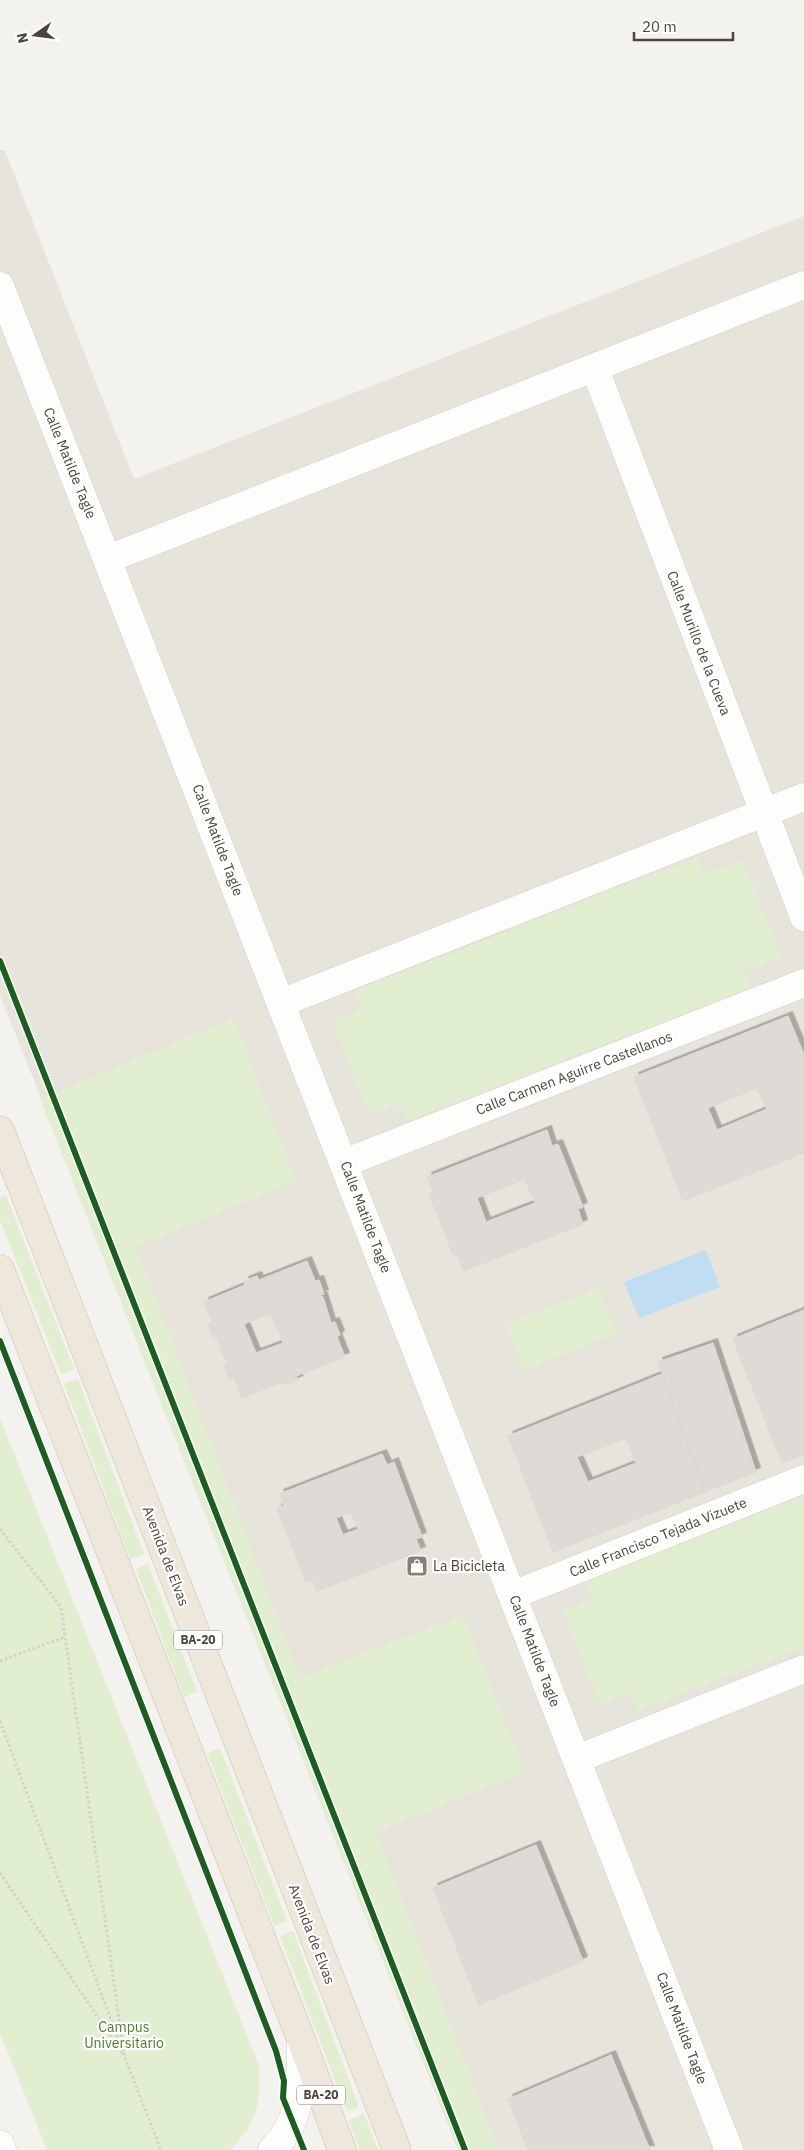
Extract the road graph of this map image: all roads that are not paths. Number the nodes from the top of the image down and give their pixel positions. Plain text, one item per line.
1 (804, 285) edge
2 (0, 286) edge
3 (595, 368) junction
4 (108, 559) junction
5 (804, 797) edge
6 (763, 813) junction
7 (804, 917) edge
8 (804, 983) edge
9 (281, 1003) junction
10 (0, 1130) edge
11 (344, 1163) junction
12 (0, 1268) edge
13 (804, 1479) edge
14 (513, 1595) junction
15 (804, 1668) edge
16 (577, 1759) junction
17 (301, 2039) junction
18 (0, 2144) edge
19 (2, 2150) edge
20 (272, 2150) edge
21 (342, 2150) edge
22 (396, 2150) edge
23 (730, 2150) edge

1 - 3 street
2 - 4 street, Calle Matilde Tagle
3 - 4 street
3 - 6 street, Calle Murillo de la Cueva
4 - 9 street, Calle Matilde Tagle
5 - 6 street
6 - 7 street, Calle Murillo de la Cueva
6 - 9 street
8 - 11 street, Calle Carmen Aguirre Castellanos
9 - 11 street, Calle Matilde Tagle
10 - 22 highway, Avenida de Elvas / BA-20
11 - 14 street, Calle Matilde Tagle
12 - 17 highway, BA-20
13 - 14 street, Calle Francisco Tejada Vizuete
14 - 16 street, Calle Matilde Tagle
15 - 16 street
16 - 23 street, Calle Matilde Tagle
17 - 20 street
17 - 21 highway, BA-20
18 - 19 street

